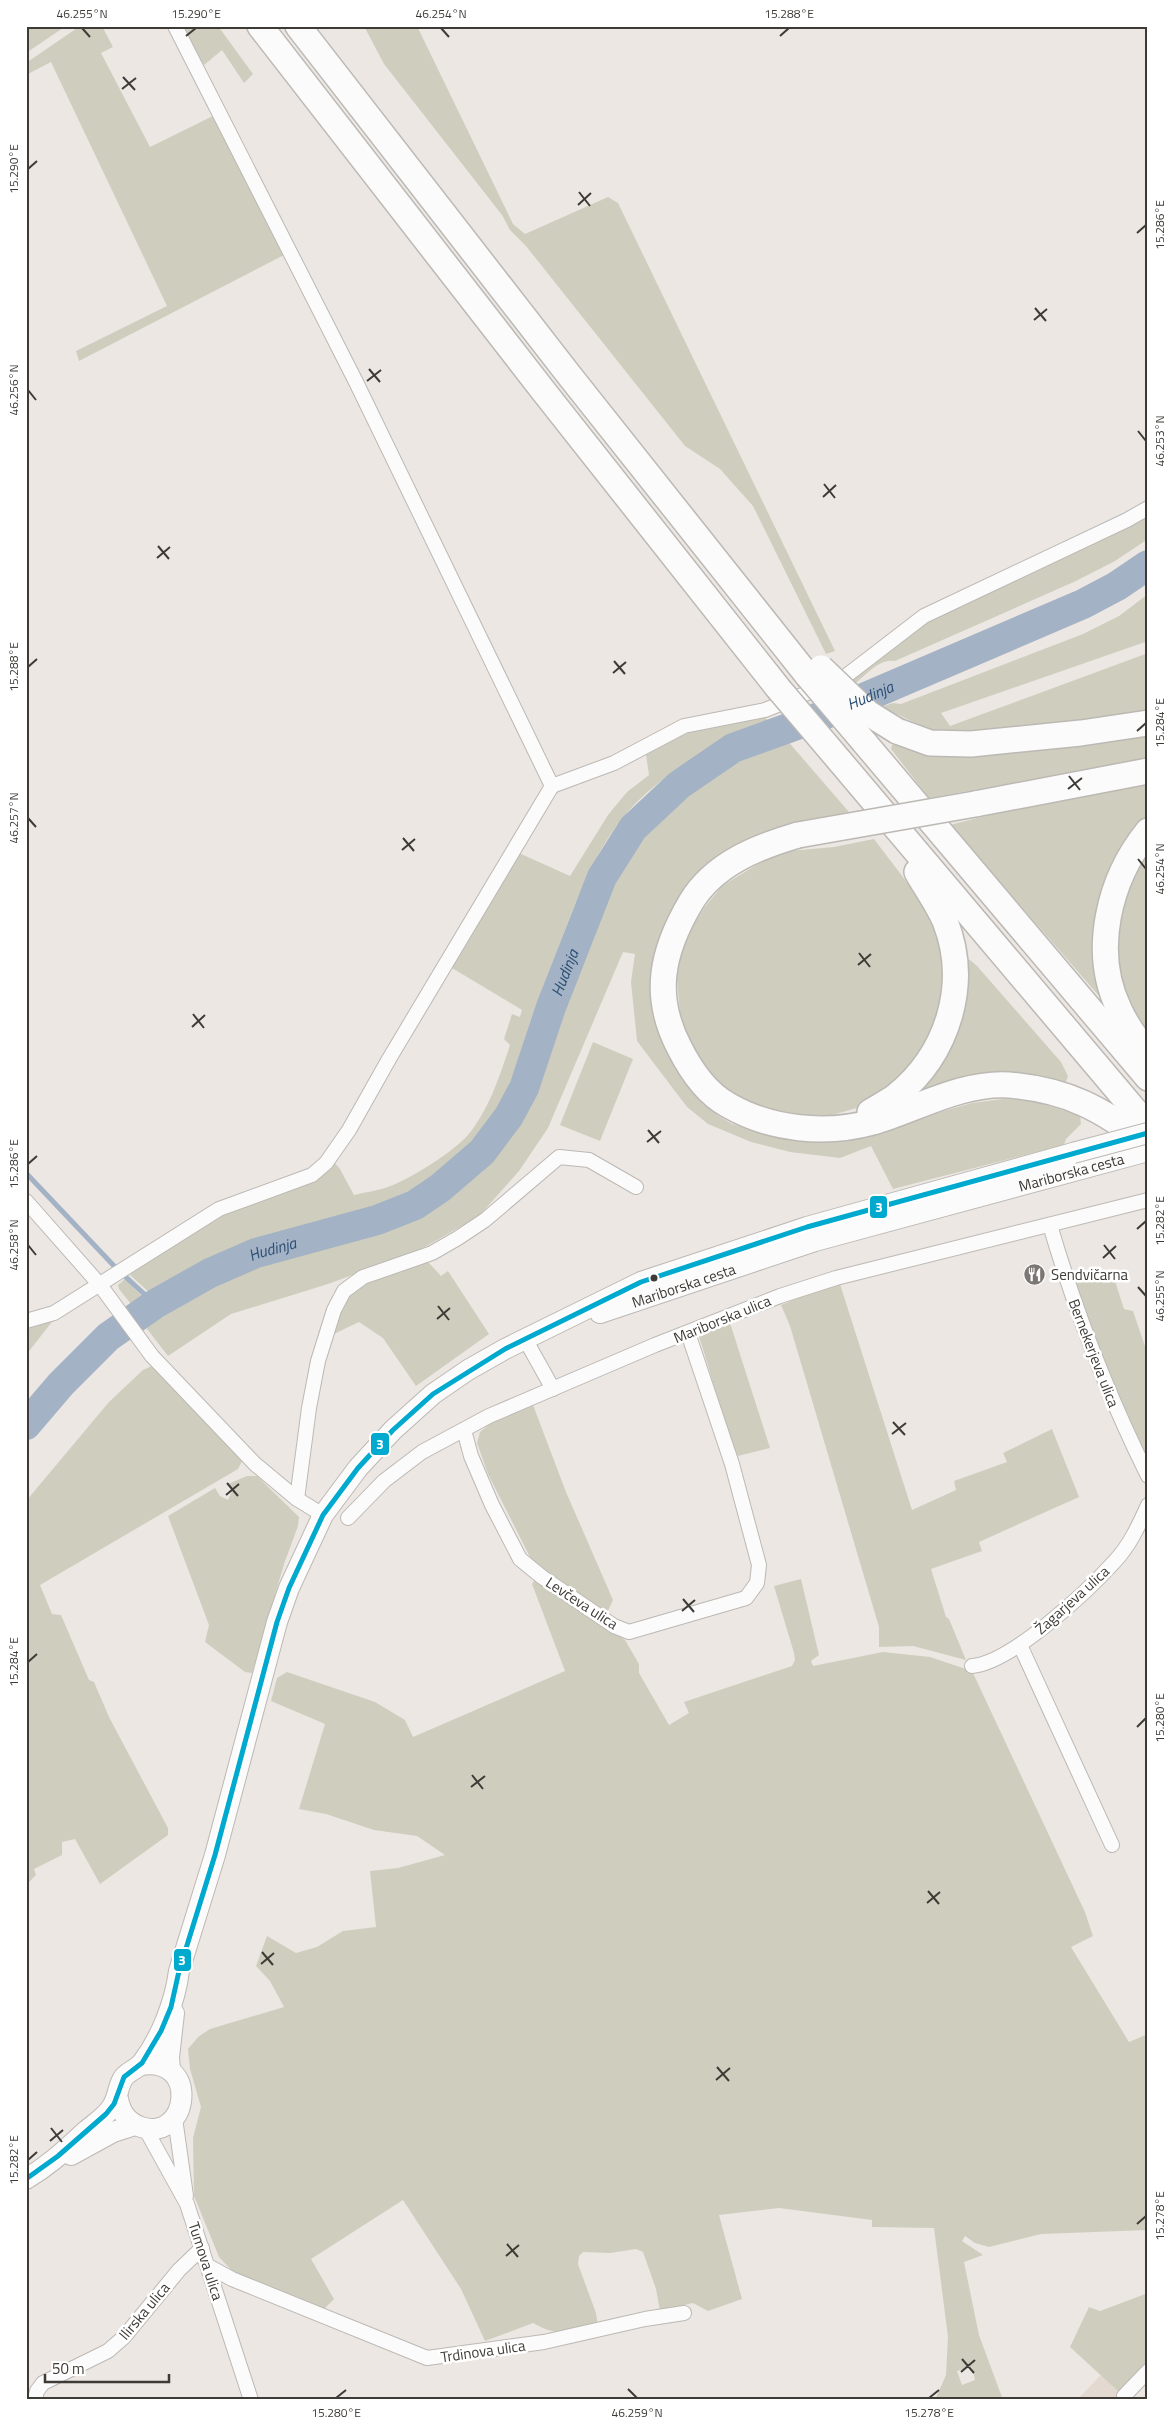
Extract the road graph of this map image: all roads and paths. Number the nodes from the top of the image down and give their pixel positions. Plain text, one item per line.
1 (175, 26) edge
2 (260, 26) edge
3 (298, 26) edge
4 (1148, 508) edge
5 (815, 672) junction
6 (1148, 723) edge
7 (1148, 771) edge
8 (552, 786) junction
9 (1148, 832) edge
10 (906, 842) junction
11 (1148, 1054) edge
12 (1148, 1078) edge
13 (1148, 1126) edge
14 (831, 1128) junction
15 (1148, 1133) edge
16 (1148, 1144) edge
17 (1148, 1151) edge
18 (1075, 1162) junction
19 (636, 1187) dead end
20 (1148, 1200) edge
21 (26, 1201) edge
22 (1050, 1225) junction
23 (106, 1281) junction
24 (26, 1321) edge
25 (688, 1333) junction
26 (525, 1339) junction
27 (553, 1389) junction
28 (464, 1430) junction
29 (1148, 1476) edge
30 (297, 1499) junction
31 (1148, 1505) edge
32 (323, 1515) junction
33 (348, 1518) dead end
34 (1020, 1645) junction
35 (972, 1666) dead end
36 (1112, 1845) dead end
37 (177, 1988) junction
38 (140, 2065) junction
39 (170, 2070) junction
40 (118, 2099) junction
41 (175, 2118) junction
42 (140, 2127) junction
43 (51, 2164) junction
44 (26, 2178) edge
45 (188, 2204) junction
46 (202, 2248) junction
47 (208, 2266) junction
48 (684, 2313) dead end
49 (1148, 2372) edge
50 (1124, 2396) dead end
51 (35, 2400) edge
52 (251, 2400) edge

1 - 8 street
2 - 10 highway, bridge
3 - 5 highway
4 - 8 street
5 - 6 highway, bridge
5 - 12 highway, bridge
7 - 14 highway, bridge
8 - 23 street
9 - 11 highway
10 - 13 highway
10 - 14 highway
14 - 16 highway
15 - 18 main road, Mariborska cesta, bridge
17 - 18 main road, Mariborska cesta
18 - 26 main road, Mariborska cesta
19 - 30 street
20 - 22 street, Mariborska ulica
21 - 23 street
22 - 25 street, Mariborska ulica
22 - 29 street, Bernekerjeva ulica
23 - 24 street
23 - 30 street
25 - 27 street, Mariborska ulica
25 - 28 street, Levčeva ulica
26 - 27 street
26 - 32 main road, Mariborska cesta
27 - 28 street, Mariborska ulica
28 - 33 street, Mariborska ulica
30 - 32 street
31 - 34 street, Žagarjeva ulica
32 - 37 main road, Mariborska cesta
34 - 35 street, Žagarjeva ulica
34 - 36 street
37 - 38 main road
37 - 39 main road
38 - 39 main road
38 - 40 main road
39 - 41 main road
40 - 42 main road
40 - 43 main road
41 - 42 main road
41 - 45 street
42 - 43 main road
42 - 45 street, Tumova ulica
43 - 44 main road
45 - 46 street, Tumova ulica
46 - 47 street, Tumova ulica
46 - 51 street, Ilirska ulica
47 - 48 street, Trdinova ulica
47 - 52 street, Tumova ulica
49 - 50 street

